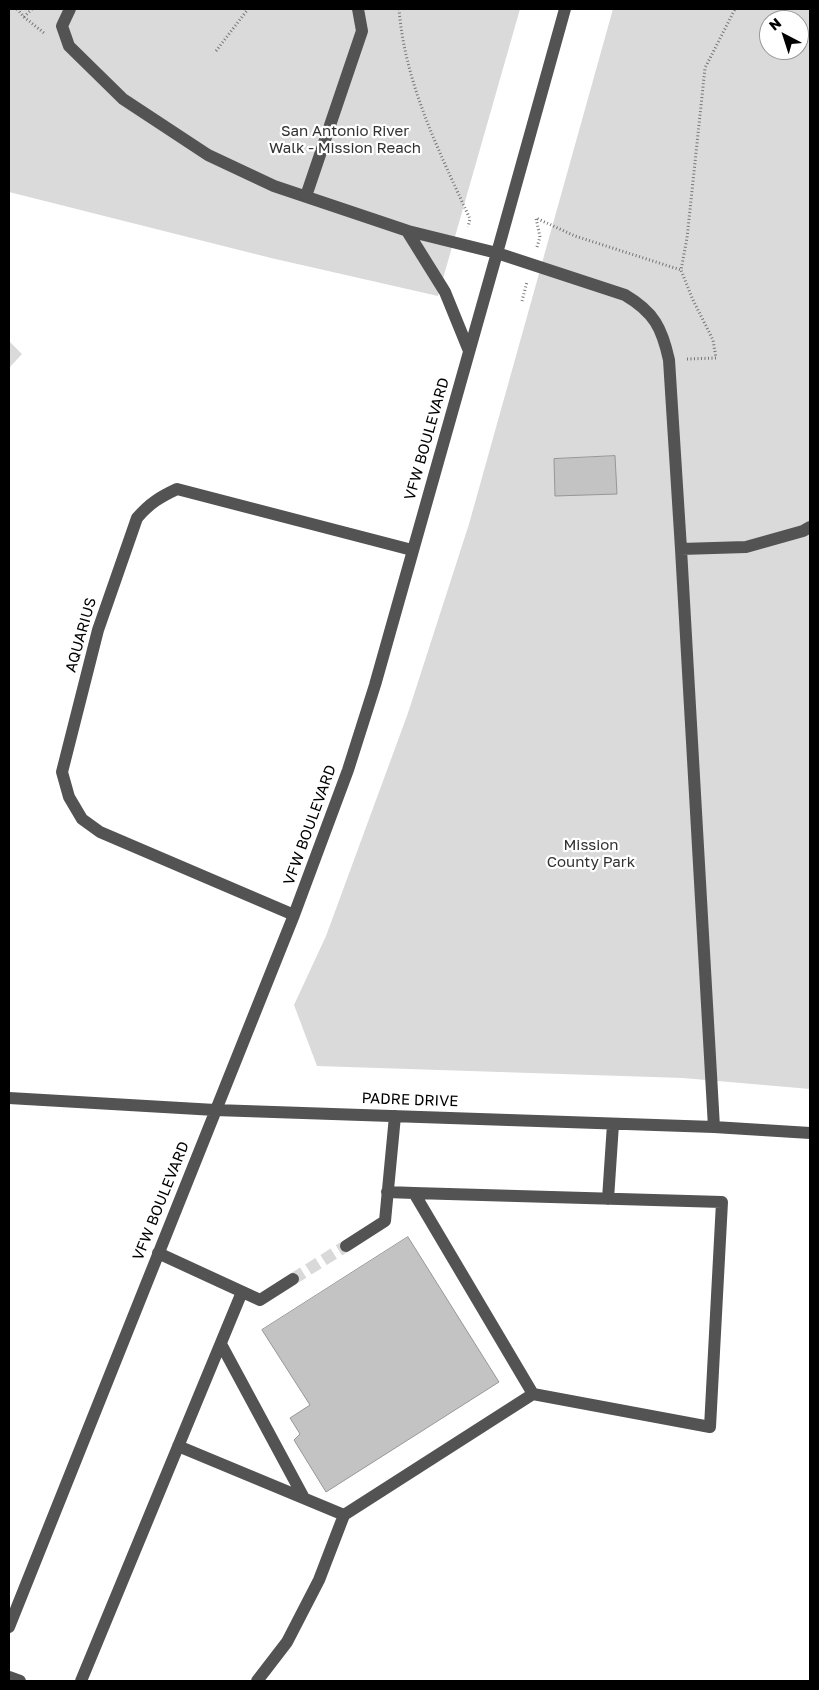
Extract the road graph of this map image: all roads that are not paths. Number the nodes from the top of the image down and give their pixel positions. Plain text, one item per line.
1 (70, 9) edge
2 (358, 9) edge
3 (565, 9) edge
4 (306, 196) junction
5 (407, 231) junction
6 (497, 253) junction
7 (469, 351) junction
8 (810, 527) edge
9 (681, 549) junction
10 (412, 550) junction
11 (294, 915) junction
12 (9, 1098) edge
13 (215, 1110) junction
14 (394, 1116) junction
15 (613, 1124) junction
16 (714, 1127) junction
17 (810, 1134) edge
18 (387, 1192) junction
19 (414, 1193) junction
20 (608, 1199) junction
21 (346, 1246) tunnel mouth
22 (158, 1253) junction
23 (293, 1279) tunnel mouth
24 (242, 1292) junction
25 (221, 1344) junction
26 (533, 1394) junction
27 (178, 1446) junction
28 (304, 1498) junction
29 (344, 1515) junction
30 (9, 1627) edge
31 (9, 1677) edge
32 (20, 1681) edge
33 (81, 1681) edge
34 (257, 1681) edge

1 - 4 street
2 - 4 street
3 - 6 street, VFW BOULEVARD
4 - 5 street
5 - 6 street
5 - 7 street
6 - 7 street, VFW BOULEVARD
6 - 9 street
7 - 10 street, VFW BOULEVARD
8 - 9 street
9 - 16 street
10 - 11 street, VFW BOULEVARD
10 - 11 street, AQUARIUS
11 - 13 street, VFW BOULEVARD
12 - 13 street, PADRE DRIVE
13 - 14 street, PADRE DRIVE
13 - 22 street, VFW BOULEVARD
14 - 15 street, PADRE DRIVE
14 - 18 street
15 - 16 street, PADRE DRIVE
15 - 20 street
16 - 17 street, PADRE DRIVE
18 - 19 street
18 - 21 street
19 - 20 street
19 - 26 street
20 - 26 street
22 - 24 street
22 - 30 street, VFW BOULEVARD
23 - 24 street
24 - 25 street
25 - 27 street
25 - 28 street
26 - 29 street
27 - 28 street
27 - 33 street
28 - 29 street
29 - 34 street
31 - 32 street

